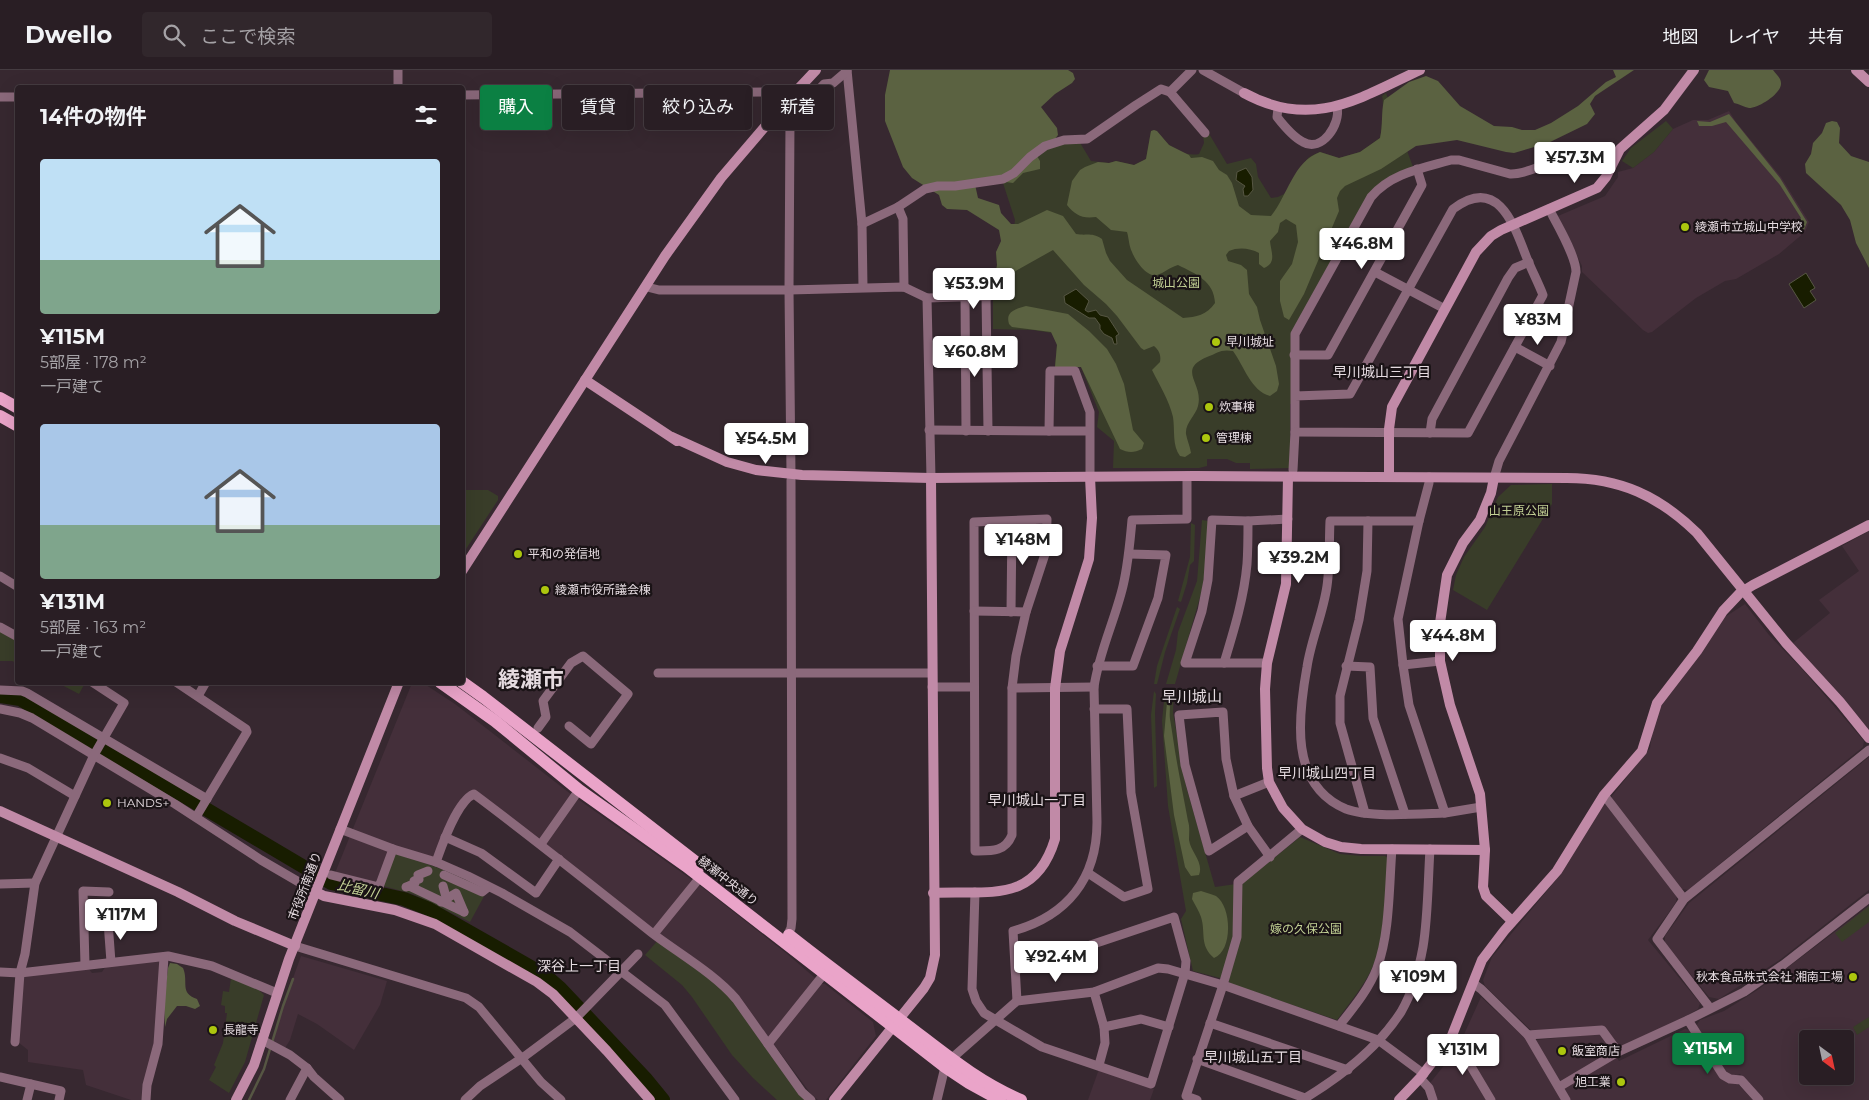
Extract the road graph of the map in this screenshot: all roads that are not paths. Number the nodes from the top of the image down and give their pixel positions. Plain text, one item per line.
1 (398, 70) edge
2 (816, 70) edge
3 (1192, 70) edge
4 (1203, 70) edge
5 (1420, 70) edge
6 (1694, 70) edge
7 (1856, 70) edge
8 (847, 71) edge
9 (1869, 82) edge
10 (398, 85) edge
11 (802, 85) edge
12 (762, 92) edge
13 (1170, 92) junction
14 (1244, 94) joint
15 (465, 95) edge
16 (0, 97) edge
17 (15, 97) edge
18 (1337, 107) junction
19 (1278, 108) junction
20 (762, 130) edge
21 (1205, 133) dead end
22 (1417, 169) junction
23 (1611, 169) junction
24 (898, 206) junction
25 (1549, 209) junction
26 (862, 224) junction
27 (1514, 224) junction
28 (1529, 262) junction
29 (1375, 272) junction
30 (647, 286) junction
31 (863, 287) junction
32 (904, 287) junction
33 (790, 290) junction
34 (1408, 290) junction
35 (965, 296) junction
36 (927, 298) junction
37 (1445, 309) junction
38 (1515, 347) junction
39 (1294, 356) junction
40 (1550, 366) junction
41 (585, 380) junction
42 (1295, 396) junction
43 (0, 398) edge
44 (15, 406) edge
45 (0, 416) edge
46 (15, 424) edge
47 (929, 430) junction
48 (966, 431) junction
49 (988, 431) junction
50 (1049, 431) junction
51 (1089, 432) junction
52 (1296, 432) junction
53 (1389, 433) junction
54 (1430, 433) junction
55 (1291, 473) junction
56 (1186, 476) junction
57 (1390, 476) junction
58 (791, 477) junction
59 (1090, 477) junction
60 (1429, 477) junction
61 (931, 478) junction
62 (1494, 478) junction
63 (1288, 519) junction
64 (1012, 521) junction
65 (1248, 521) junction
66 (1368, 521) junction
67 (1419, 521) junction
68 (1869, 526) edge
69 (1129, 554) junction
70 (465, 566) edge
71 (0, 576) edge
72 (15, 584) edge
73 (1744, 590) junction
74 (974, 612) junction
75 (1011, 612) junction
76 (1026, 612) junction
77 (0, 627) edge
78 (15, 635) edge
79 (1440, 660) junction
80 (1224, 663) junction
81 (1267, 663) junction
82 (1403, 665) junction
83 (1097, 666) junction
84 (1346, 666) junction
85 (658, 673) dead end
86 (791, 673) junction
87 (932, 673) junction
88 (465, 684) edge
89 (97, 685) edge
90 (181, 685) edge
91 (204, 685) edge
92 (398, 685) edge
93 (444, 685) edge
94 (932, 687) junction
95 (973, 687) junction
96 (1094, 687) junction
97 (1012, 688) junction
98 (1055, 688) junction
99 (0, 690) edge
100 (198, 696) junction
101 (0, 709) edge
102 (1094, 709) junction
103 (569, 726) dead end
104 (538, 728) dead end
105 (1869, 738) edge
106 (99, 746) junction
107 (1869, 750) edge
108 (0, 758) edge
109 (1269, 782) junction
110 (579, 790) junction
111 (1604, 795) junction
112 (75, 796) junction
113 (1234, 796) junction
114 (202, 807) junction
115 (1482, 807) junction
116 (0, 811) edge
117 (1365, 813) junction
118 (1445, 813) junction
119 (1405, 814) junction
120 (1248, 826) junction
121 (340, 829) junction
122 (1302, 830) junction
123 (56, 837) junction
124 (445, 837) junction
125 (541, 844) junction
126 (1392, 849) junction
127 (1430, 849) junction
128 (1485, 850) junction
129 (394, 852) junction
130 (1270, 857) junction
131 (559, 859) junction
132 (436, 862) junction
133 (1088, 873) junction
134 (444, 875) dead end
135 (322, 880) junction
136 (697, 881) dead end
137 (0, 884) edge
138 (35, 884) junction
139 (443, 886) dead end
140 (487, 888) dead end
141 (109, 892) dead end
142 (975, 892) junction
143 (933, 893) junction
144 (1869, 898) edge
145 (1684, 900) junction
146 (1512, 921) junction
147 (108, 922) dead end
148 (654, 934) junction
149 (788, 934) junction
150 (295, 946) junction
151 (638, 954) dead end
152 (164, 957) junction
153 (111, 962) junction
154 (85, 965) junction
155 (1016, 970) junction
156 (0, 972) edge
157 (622, 972) junction
158 (20, 973) junction
159 (1185, 973) junction
160 (824, 974) junction
161 (1474, 984) junction
162 (1223, 985) junction
163 (1094, 992) junction
164 (277, 993) junction
165 (1016, 1000) junction
166 (1710, 1008) junction
167 (581, 1013) junction
168 (994, 1020) junction
169 (1688, 1020) junction
170 (896, 1023) junction
171 (1210, 1023) junction
172 (1339, 1026) junction
173 (1104, 1027) junction
174 (1169, 1027) junction
175 (1528, 1035) junction
176 (1451, 1038) junction
177 (262, 1040) junction
178 (1378, 1040) junction
179 (15, 1042) dead end
180 (768, 1044) junction
181 (1618, 1052) junction
182 (522, 1058) junction
183 (1197, 1059) junction
184 (948, 1063) junction
185 (1099, 1066) junction
186 (307, 1068) junction
187 (1348, 1070) junction
188 (1422, 1076) junction
189 (0, 1077) edge
190 (64, 1081) dead end
191 (31, 1084) junction
192 (1558, 1087) junction
193 (60, 1095) edge
194 (148, 1099) edge
195 (731, 1099) edge
196 (1304, 1099) edge
197 (27, 1100) edge
198 (236, 1100) edge
199 (290, 1100) edge
200 (340, 1100) edge
201 (465, 1100) edge
202 (561, 1100) edge
203 (650, 1100) edge
204 (811, 1100) edge
205 (834, 1100) edge
206 (938, 1100) edge
207 (1000, 1100) edge
208 (1021, 1100) edge
209 (1197, 1100) edge
210 (1399, 1100) edge
211 (1433, 1100) edge
212 (1492, 1100) edge
213 (1566, 1100) edge
214 (1759, 1100) edge

1 - 10 street
2 - 11 street
3 - 13 street
4 - 14 street
5 - 18 street
6 - 23 street
7 - 9 street
8 - 26 street
8 - 33 street
12 - 15 street
13 - 21 street
13 - 24 street
14 - 19 street
16 - 17 street
18 - 19 street
18 - 19 street
20 - 30 street
22 - 23 street
22 - 29 street
22 - 39 street
23 - 25 street
24 - 26 street
24 - 32 street
25 - 27 street
25 - 40 street
26 - 31 street
27 - 28 street
27 - 34 street
27 - 37 street
28 - 38 street
28 - 54 street
29 - 34 street
29 - 39 street
30 - 33 street
30 - 41 street
31 - 32 street
31 - 33 street
32 - 36 street
33 - 58 street
34 - 37 street
34 - 42 street
35 - 36 street
35 - 48 street
35 - 49 street
36 - 47 street
37 - 53 street
38 - 40 street
38 - 54 street
39 - 42 street
40 - 62 street
41 - 58 street
41 - 70 street
42 - 52 street
43 - 44 main road
45 - 46 main road
47 - 48 street
47 - 61 street
48 - 49 street
49 - 50 street
50 - 51 street
50 - 51 street
51 - 59 street
52 - 53 street
52 - 55 street
53 - 54 street
53 - 57 street
55 - 56 street
55 - 57 street
55 - 63 street
56 - 59 street
56 - 69 street
57 - 60 street
58 - 61 street
58 - 86 street
59 - 61 street
59 - 98 street
60 - 62 street
60 - 67 street
61 - 87 street
62 - 73 street
62 - 79 street
63 - 65 street
63 - 81 street
64 - 74 street
64 - 75 street
64 - 76 street
65 - 80 street
65 - 80 street
66 - 67 street
66 - 84 street
66 - 117 street
67 - 82 street
68 - 73 street
69 - 83 street
69 - 83 street
71 - 72 street
73 - 105 street
73 - 111 street
74 - 75 street
74 - 95 street
75 - 76 street
76 - 97 street
77 - 78 street
79 - 82 street
79 - 115 street
80 - 81 street
81 - 109 street
82 - 118 street
83 - 96 street
84 - 117 street
84 - 119 street
85 - 86 street
86 - 87 street
86 - 149 street
87 - 94 street
88 - 149 main road, 綾瀬中央通り
89 - 106 street
90 - 100 street
91 - 100 street
92 - 121 street, 市役所南通り
93 - 110 main road, 綾瀬中央通り
94 - 95 street
94 - 143 street
95 - 97 street
96 - 98 street
96 - 102 street
97 - 98 street
98 - 142 street
99 - 106 street
100 - 114 street
101 - 106 street
102 - 133 street
102 - 133 street
103 - 104 street
106 - 112 street
106 - 114 street
106 - 114 street
107 - 145 street
108 - 112 street
109 - 113 street
109 - 122 street
110 - 125 street
110 - 160 main road, 綾瀬中央通り
111 - 145 street
111 - 146 street
112 - 123 street
113 - 120 street
113 - 120 street
114 - 135 street
115 - 118 street
115 - 128 street
116 - 123 street
117 - 119 street
118 - 119 street
120 - 130 street
121 - 129 street
121 - 135 street, 市役所南通り
122 - 126 street
122 - 130 street
123 - 138 street
123 - 150 street
124 - 125 street
124 - 131 street
124 - 132 street
125 - 131 street
126 - 127 street
126 - 172 street
127 - 128 street
127 - 178 street
128 - 146 street
129 - 132 street
129 - 135 street
129 - 139 street
130 - 162 street
131 - 148 street
132 - 157 street
133 - 155 street
134 - 140 street
135 - 150 street, 市役所南通り
135 - 167 street
136 - 148 street
137 - 138 street
138 - 158 street
141 - 154 street
142 - 143 street
142 - 168 street
143 - 170 street
144 - 166 street
145 - 166 street
146 - 161 street
147 - 153 street
148 - 180 street
149 - 170 main road, 綾瀬中央通り
150 - 164 street, 市役所南通り
150 - 182 street
151 - 157 street
152 - 153 street
152 - 164 street
152 - 194 street
153 - 154 street
154 - 158 street
155 - 159 street
155 - 165 street
156 - 158 street
157 - 167 street
157 - 195 street
158 - 179 street
159 - 162 street
159 - 163 street
159 - 174 street
160 - 170 main road, 綾瀬中央通り
160 - 180 street
161 - 175 street
161 - 176 street
162 - 171 street
162 - 172 street
163 - 165 street
163 - 173 street
164 - 177 street, 市役所南通り
165 - 168 street
166 - 169 street
167 - 182 street
167 - 203 street
168 - 184 street
168 - 185 street
169 - 181 street
169 - 214 street
170 - 184 main road, 綾瀬中央通り
170 - 205 street
171 - 183 street
171 - 187 street
172 - 178 street
173 - 174 street
173 - 185 street
174 - 185 street
175 - 181 street
175 - 192 street
176 - 188 street
176 - 212 street
177 - 186 street
177 - 198 street, 市役所南通り
178 - 187 street
178 - 188 street
180 - 204 street
181 - 192 street
182 - 201 street
182 - 202 street
183 - 196 street
183 - 209 street
184 - 206 street
184 - 207 main road, 綾瀬中央通り
184 - 208 main road, 綾瀬中央通り
186 - 199 street
186 - 200 street
187 - 196 street
188 - 210 street
188 - 211 street
189 - 191 street
190 - 193 street
191 - 193 street
191 - 197 street
192 - 213 street

